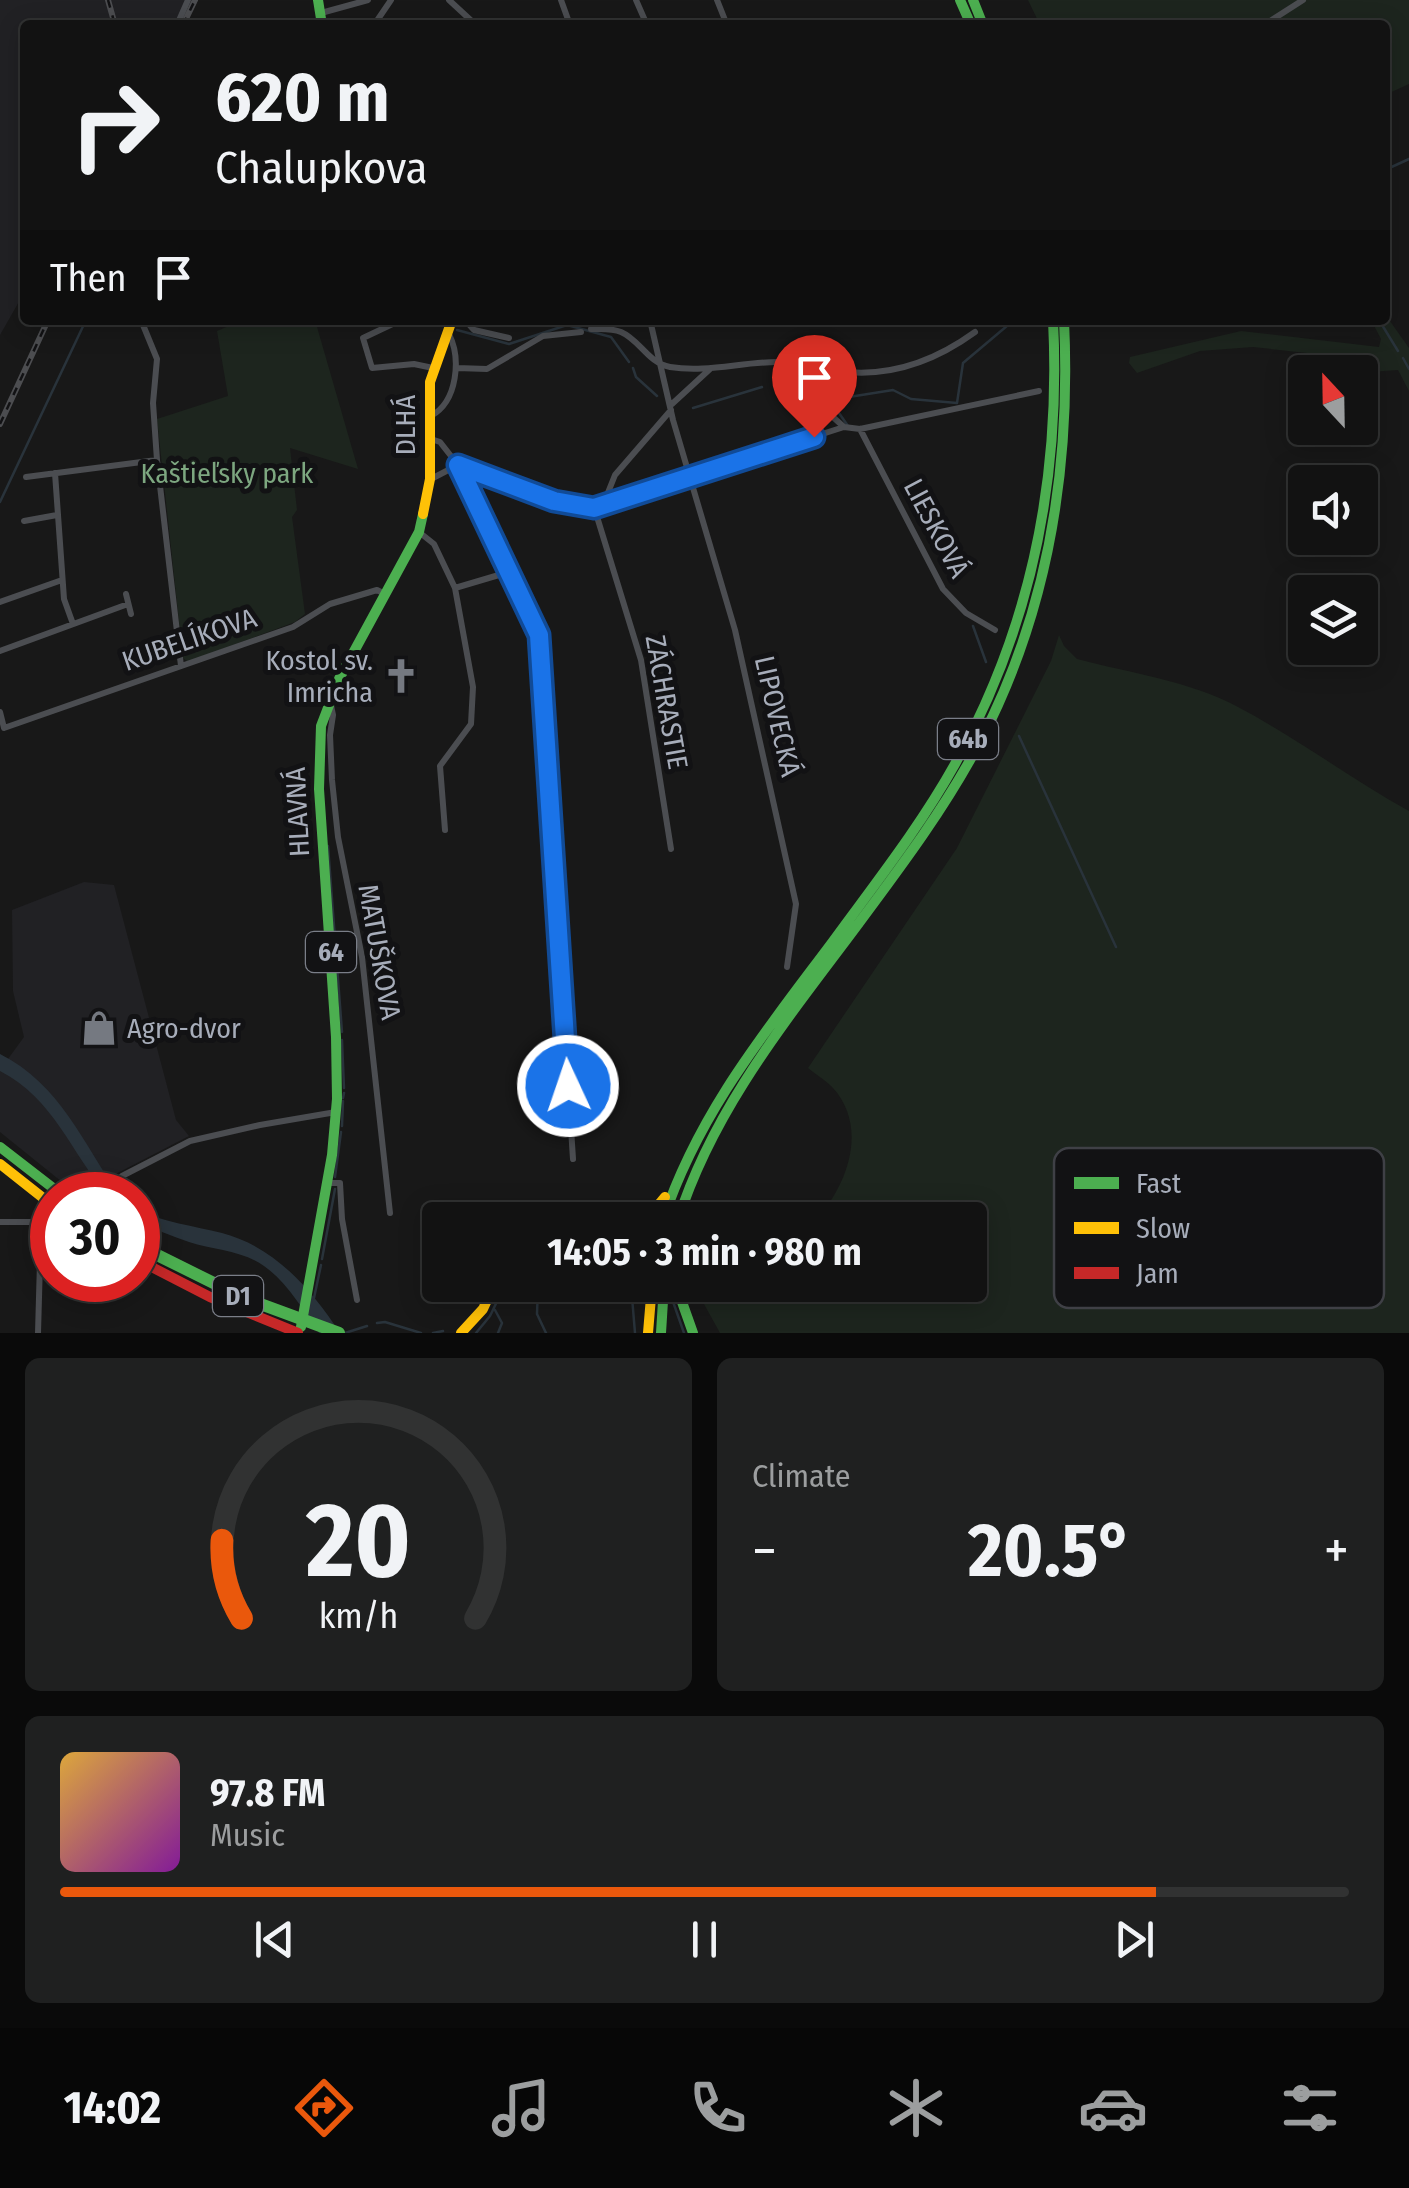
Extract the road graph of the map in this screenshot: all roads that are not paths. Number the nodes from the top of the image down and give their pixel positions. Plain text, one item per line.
1 (368, 0) edge
2 (448, 0) edge
3 (1303, 0) edge
4 (320, 13) edge
5 (470, 20) edge
6 (1272, 20) edge
7 (143, 325) edge
8 (390, 325) edge
9 (470, 325) edge
10 (651, 325) edge
11 (1053, 325) edge
12 (1064, 325) edge
13 (450, 326) edge
14 (590, 329) dead end
15 (581, 332) dead end
16 (975, 332) dead end
17 (510, 338) dead end
18 (779, 362) junction
19 (662, 364) junction
20 (433, 368) junction
21 (457, 368) junction
22 (710, 369) junction
23 (1039, 391) dead end
24 (671, 408) junction
25 (430, 417) junction
26 (844, 428) junction
27 (860, 429) junction
28 (431, 439) junction
29 (157, 460) junction
30 (458, 465) junction
31 (55, 473) junction
32 (26, 477) dead end
33 (690, 478) junction
34 (430, 479) junction
35 (603, 506) junction
36 (594, 508) junction
37 (58, 515) junction
38 (24, 521) dead end
39 (419, 532) junction
40 (509, 572) junction
41 (62, 580) junction
42 (456, 588) junction
43 (126, 594) dead end
44 (386, 595) junction
45 (0, 602) edge
46 (128, 604) junction
47 (131, 614) dead end
48 (74, 624) junction
49 (995, 630) dead end
50 (0, 651) edge
51 (181, 666) junction
52 (330, 700) junction
53 (0, 712) edge
54 (445, 830) dead end
55 (671, 850) dead end
56 (787, 967) dead end
57 (336, 1112) junction
58 (0, 1147) edge
59 (573, 1159) dead end
60 (0, 1164) edge
61 (32, 1172) edge
62 (130, 1172) edge
63 (678, 1178) junction
64 (328, 1183) junction
65 (30, 1188) edge
66 (660, 1202) edge
67 (669, 1202) edge
68 (684, 1202) edge
69 (390, 1213) dead end
70 (0, 1222) edge
71 (160, 1256) edge
72 (160, 1272) edge
73 (357, 1300) dead end
74 (487, 1302) edge
75 (651, 1302) edge
76 (663, 1302) edge
77 (682, 1302) edge
78 (38, 1333) edge
79 (299, 1333) edge
80 (339, 1333) edge
81 (462, 1333) edge
82 (648, 1333) edge
83 (662, 1333) edge
84 (693, 1333) edge

1 - 4 street
2 - 5 street
3 - 6 street
7 - 29 street
8 - 20 street
9 - 17 street
10 - 19 street, LIPOVECKÁ
11 - 63 main road, 64b
12 - 68 main road, 64b
13 - 20 main road, DLHÁ / 64
13 - 21 street
14 - 19 street
15 - 21 street
16 - 18 street
18 - 22 street
18 - 26 street
19 - 22 street
19 - 24 street, LIPOVECKÁ
20 - 25 main road, DLHÁ / 64
21 - 25 street
22 - 24 street
23 - 27 street
24 - 33 street, LIPOVECKÁ
24 - 35 street
25 - 28 main road, DLHÁ / 64
26 - 27 street
26 - 33 street
27 - 49 street, LIESKOVÁ
28 - 30 street
28 - 34 main road, DLHÁ / 64
29 - 31 street
29 - 51 street
30 - 34 street
30 - 36 street
30 - 40 street
31 - 32 street
31 - 37 street
33 - 35 street
33 - 56 street, LIPOVECKÁ
34 - 39 main road, DLHÁ / 64
35 - 36 street
36 - 55 street, ZÁCHRASTIE
37 - 38 street
37 - 41 street
39 - 42 street
39 - 44 main road, HLAVNÁ / 64
40 - 42 street
40 - 59 street
41 - 45 street
41 - 48 street
42 - 54 street
43 - 46 street
44 - 51 street, KUBELÍKOVA
44 - 52 main road, HLAVNÁ / 64
46 - 47 street
46 - 48 street
48 - 50 street
51 - 53 street, KUBELÍKOVA
52 - 57 main road, HLAVNÁ / 64
52 - 69 street, MATUŠKOVA
57 - 62 street
57 - 64 main road, HLAVNÁ / 64
58 - 61 main road
60 - 65 main road
63 - 66 main road
63 - 67 main road, 64b
64 - 73 street, HLAVNÁ
64 - 79 main road, HLAVNÁ / 64
70 - 78 street
71 - 80 main road, D1, bridge
72 - 79 main road, D1
74 - 81 main road
75 - 82 main road
76 - 83 main road
77 - 84 main road

